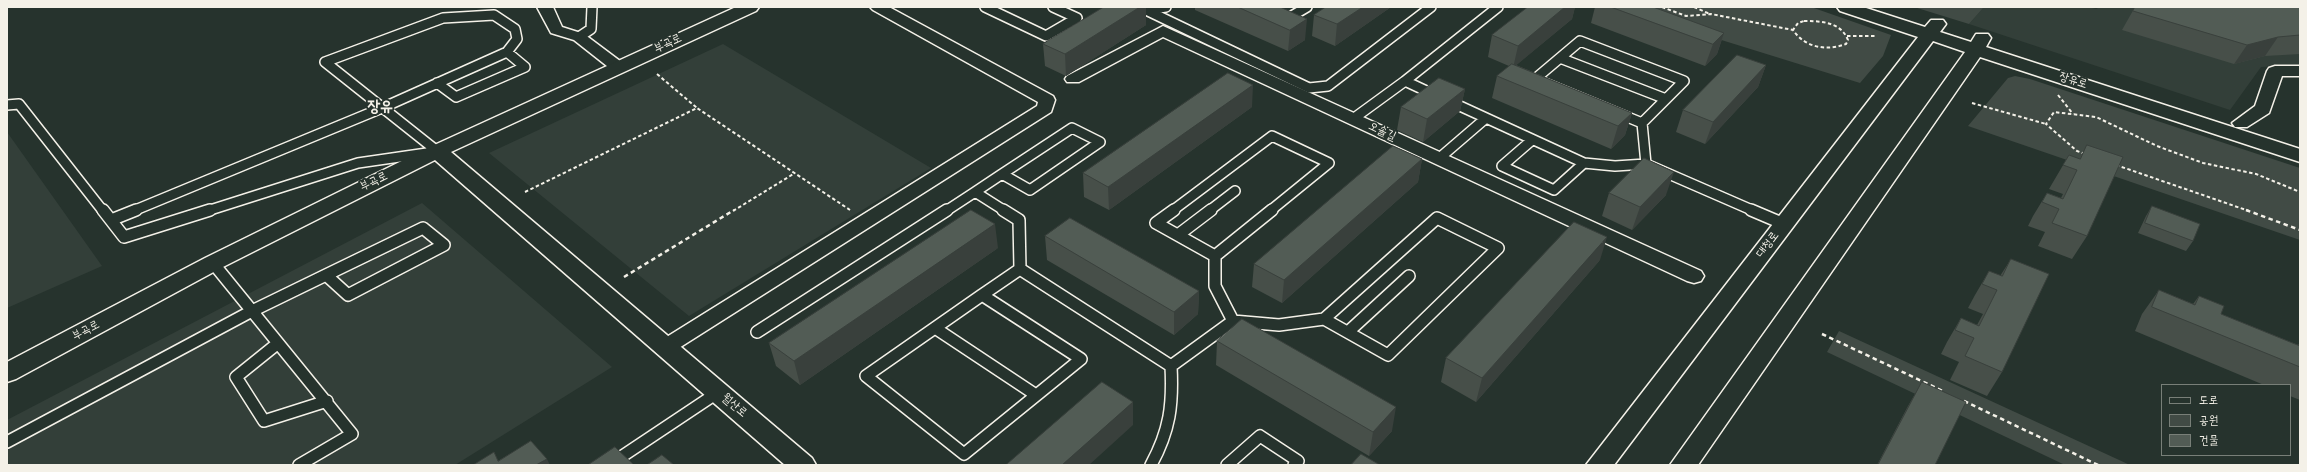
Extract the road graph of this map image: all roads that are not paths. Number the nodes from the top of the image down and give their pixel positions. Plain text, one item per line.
1 (545, 7) edge
2 (592, 7) edge
3 (750, 7) edge
4 (878, 7) edge
5 (985, 7) edge
6 (1053, 7) edge
7 (1111, 7) edge
8 (1166, 7) edge
9 (1307, 7) edge
10 (1431, 7) edge
11 (1498, 7) edge
12 (1846, 7) edge
13 (1883, 7) edge
14 (1146, 10) junction
15 (1274, 15) edge
16 (1933, 29) junction
17 (579, 37) junction
18 (1979, 44) junction
19 (507, 52) junction
20 (1560, 58) junction
21 (618, 67) junction
22 (2300, 71) edge
23 (1073, 79) dead end
24 (1405, 81) junction
25 (437, 83) junction
26 (1666, 99) junction
27 (7, 105) edge
28 (382, 108) junction
29 (1357, 116) dead end
30 (1486, 118) junction
31 (1642, 123) junction
32 (2241, 123) junction
33 (1532, 140) junction
34 (2300, 142) edge
35 (437, 151) junction
36 (1443, 154) dead end
37 (2300, 156) edge
38 (1584, 163) junction
39 (1646, 164) junction
40 (1002, 174) junction
41 (1235, 191) dead end
42 (975, 192) junction
43 (111, 220) junction
44 (1784, 224) junction
45 (1178, 235) junction
46 (1215, 256) junction
47 (213, 263) junction
48 (1020, 269) junction
49 (326, 275) junction
50 (1409, 276) dead end
51 (1694, 276) dead end
52 (982, 295) junction
53 (250, 312) junction
54 (1324, 319) junction
55 (1233, 321) junction
56 (935, 328) junction
57 (757, 332) dead end
58 (1348, 332) junction
59 (277, 344) junction
60 (664, 348) junction
61 (1171, 366) junction
62 (7, 373) edge
63 (717, 393) junction
64 (1036, 395) junction
65 (327, 400) junction
66 (7, 442) edge
67 (299, 465) edge
68 (608, 465) edge
69 (803, 465) edge
70 (1151, 465) edge
71 (1227, 465) edge
72 (1294, 465) edge
73 (1599, 465) edge
74 (1683, 465) edge

1 - 17 street
2 - 17 lane
3 - 21 main road, 부곡로
4 - 60 street
5 - 6 lane
7 - 14 lane
8 - 14 lane
9 - 15 lane
10 - 14 lane
11 - 24 lane
12 - 16 main road, 장유로
13 - 16 main road, 장유로
16 - 18 main road, 장유로
16 - 44 main road, 대청로
17 - 21 street
18 - 32 main road, 장유로
18 - 37 main road, 장유로
18 - 74 main road
19 - 25 lane
19 - 25 lane
19 - 28 lane
20 - 26 lane
20 - 26 lane
20 - 31 lane
21 - 35 main road, 부곡로
22 - 32 street
23 - 51 street, 오솔길
24 - 29 lane
24 - 30 lane
25 - 28 lane
26 - 31 lane
27 - 43 lane
28 - 35 lane
28 - 43 lane
30 - 33 lane
30 - 36 lane
31 - 39 lane
32 - 34 main road, 장유로
33 - 38 lane
33 - 38 lane
35 - 43 lane
35 - 47 main road, 부곡로
35 - 60 main road, 월산로
38 - 39 lane
39 - 44 lane
40 - 40 lane
40 - 42 lane
41 - 45 lane
42 - 48 lane
42 - 57 lane
44 - 73 main road, 대청로
45 - 46 lane
45 - 46 lane
46 - 55 lane
47 - 53 lane
47 - 62 main road, 부곡로
48 - 52 lane
48 - 61 lane
49 - 49 lane
49 - 53 lane
50 - 58 lane
52 - 56 lane
52 - 64 lane
53 - 59 lane
53 - 66 lane
54 - 55 lane
54 - 58 lane
54 - 58 lane
55 - 61 lane
56 - 64 lane
56 - 64 lane
59 - 65 lane
59 - 65 lane
60 - 63 main road, 월산로
61 - 70 lane
63 - 68 lane
63 - 69 main road, 월산로
65 - 67 lane
71 - 72 lane

